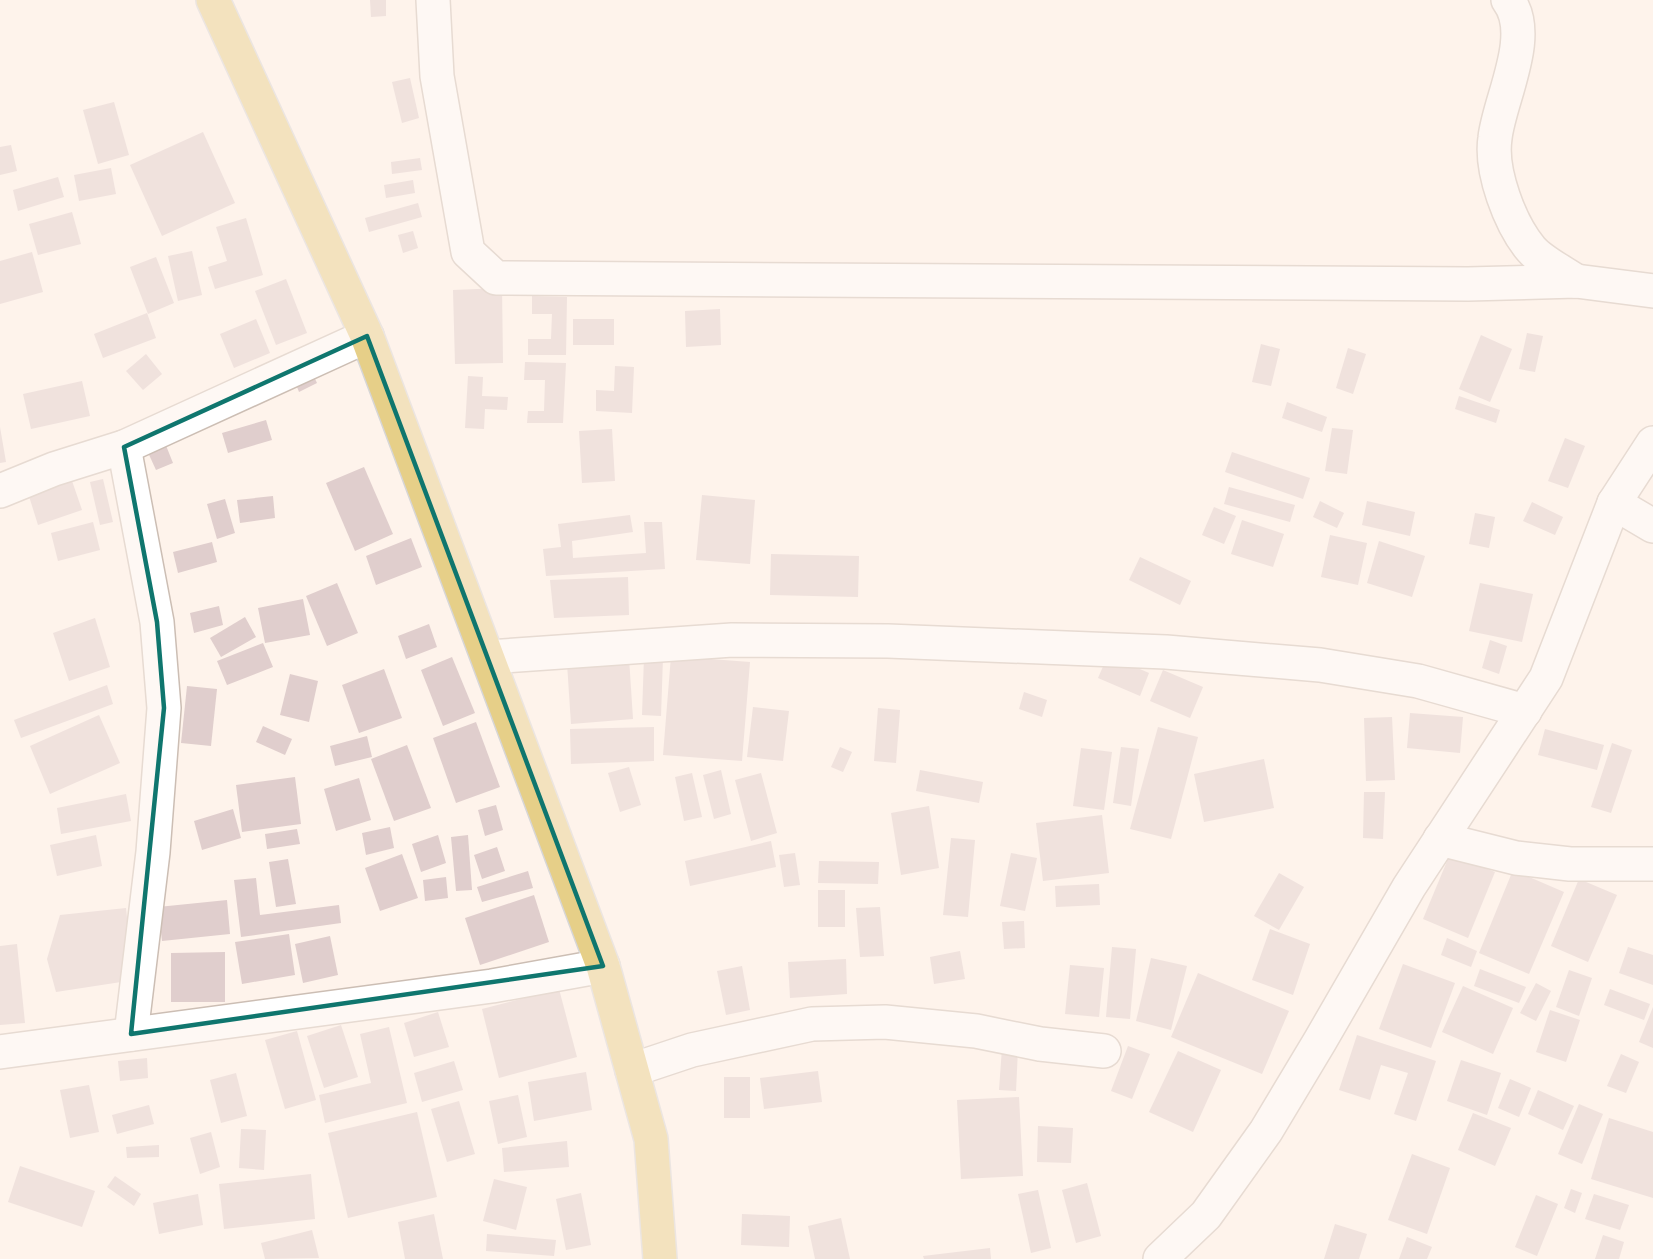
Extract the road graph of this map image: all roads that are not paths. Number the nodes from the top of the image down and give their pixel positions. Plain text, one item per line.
1 (213, 0) edge
2 (433, 0) edge
3 (1508, 0) edge
4 (1576, 281) junction
5 (1653, 291) edge
6 (367, 336) junction
7 (1653, 443) edge
8 (124, 447) junction
9 (0, 491) edge
10 (1614, 503) junction
11 (1653, 526) edge
12 (488, 657) junction
13 (1525, 711) junction
14 (1440, 839) junction
15 (1653, 864) edge
16 (603, 966) junction
17 (131, 1034) junction
18 (1104, 1051) dead end
19 (0, 1052) edge
20 (632, 1070) junction
21 (660, 1259) edge
22 (1160, 1259) edge

1 - 6 main road
2 - 4 street
3 - 4 street
4 - 5 street
6 - 8 street
6 - 12 main road
7 - 10 street
8 - 9 street
8 - 17 street
10 - 11 street
10 - 13 street
12 - 13 street
12 - 16 main road
13 - 14 street
14 - 15 street
14 - 22 street
16 - 17 street
16 - 20 main road
17 - 19 street
18 - 20 street
20 - 21 main road

